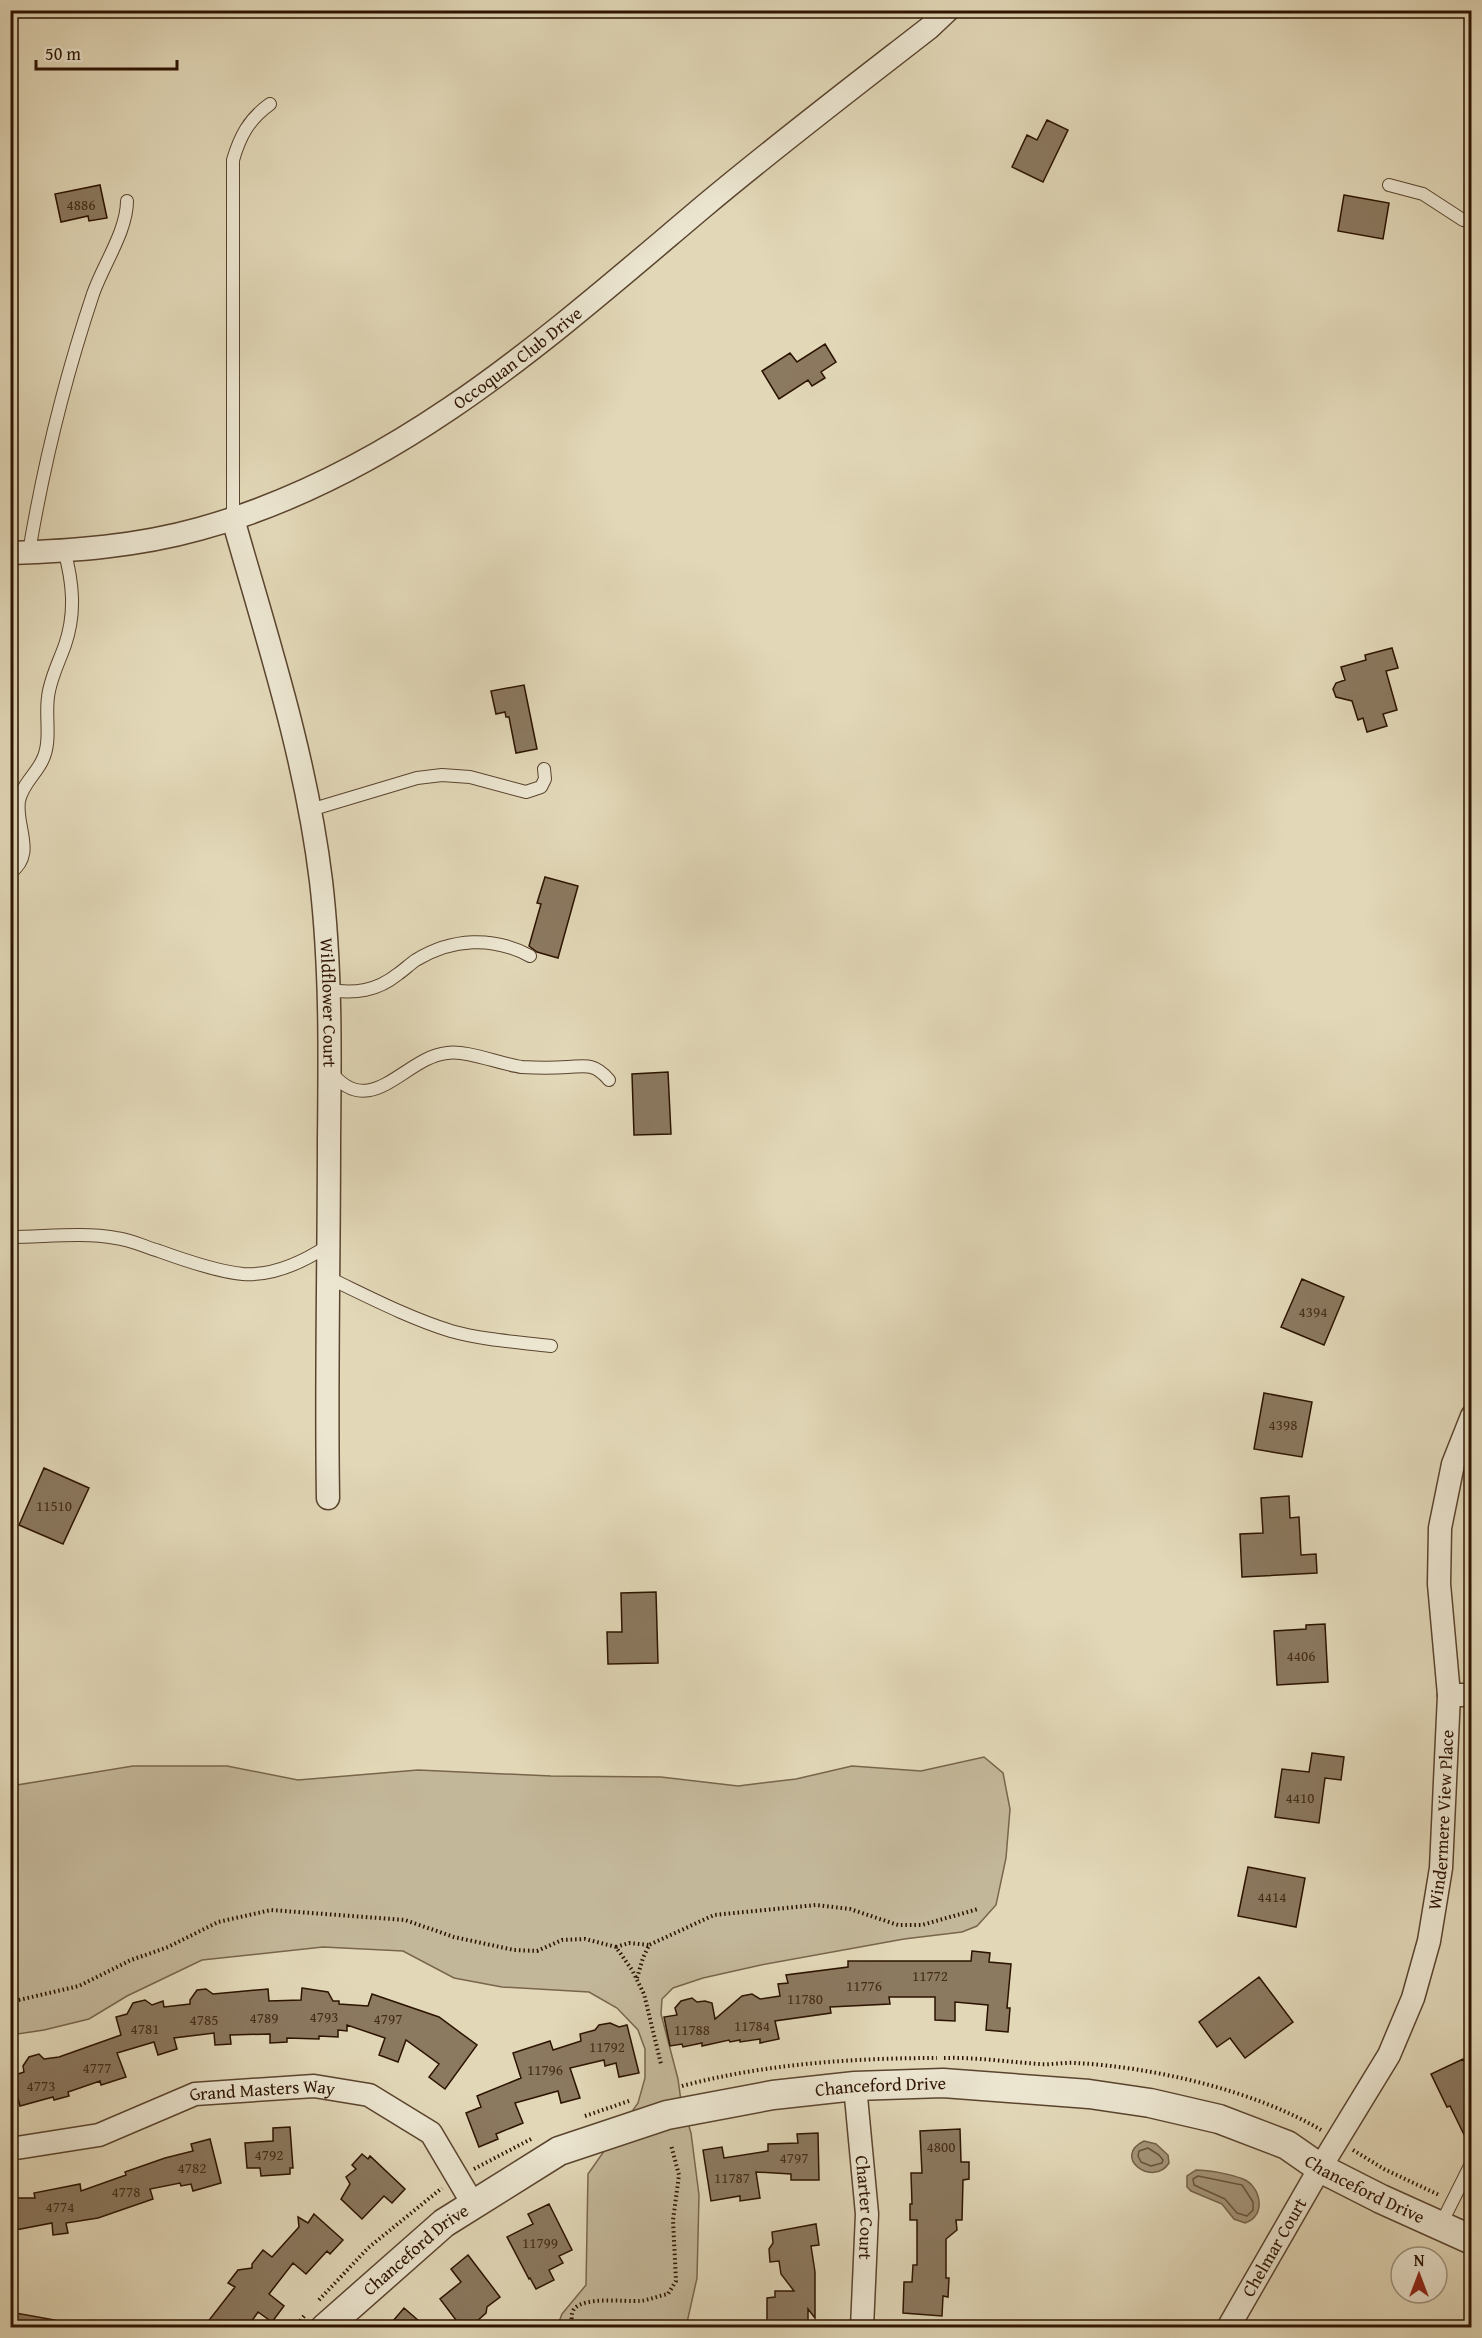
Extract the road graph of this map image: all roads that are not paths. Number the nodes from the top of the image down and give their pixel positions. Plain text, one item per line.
1 (948, 10) edge
2 (270, 104) dead end
3 (1389, 185) dead end
4 (127, 201) dead end
5 (1472, 222) edge
6 (233, 519) junction
7 (64, 550) junction
8 (20, 553) edge
9 (544, 769) dead end
10 (310, 810) junction
11 (10, 873) edge
12 (530, 956) dead end
13 (329, 990) junction
14 (330, 1071) junction
15 (609, 1080) dead end
16 (10, 1237) edge
17 (329, 1245) junction
18 (329, 1278) junction
19 (551, 1346) dead end
20 (1472, 1416) edge
21 (328, 1498) dead end
22 (1460, 1695) edge
23 (855, 2086) junction
24 (10, 2149) edge
25 (1472, 2162) edge
26 (1320, 2168) junction
27 (473, 2204) junction
28 (1440, 2226) junction
29 (1472, 2240) edge
30 (326, 2328) edge
31 (862, 2328) edge
32 (1228, 2328) edge

1 - 6 street, Occoquan Club Drive
2 - 6 lane
3 - 5 lane
4 - 8 lane
6 - 7 street, Occoquan Club Drive
6 - 10 street, Wildflower Court
7 - 8 street, Occoquan Club Drive
7 - 11 lane
9 - 10 lane
10 - 13 street, Wildflower Court
12 - 13 lane
13 - 14 street, Wildflower Court
14 - 15 lane
14 - 17 street, Wildflower Court
16 - 17 lane
17 - 18 street, Wildflower Court
18 - 19 lane
18 - 21 street, Wildflower Court
20 - 22 street, Windermere View Place
22 - 26 street, Windermere View Place
23 - 26 street, Chanceford Drive
23 - 27 street, Chanceford Drive
23 - 31 street, Charter Court
24 - 27 street, Grand Masters Way
25 - 28 lane
26 - 28 street, Chanceford Drive
26 - 32 street, Chelmar Court
27 - 30 street, Chanceford Drive
28 - 29 street, Chanceford Drive

